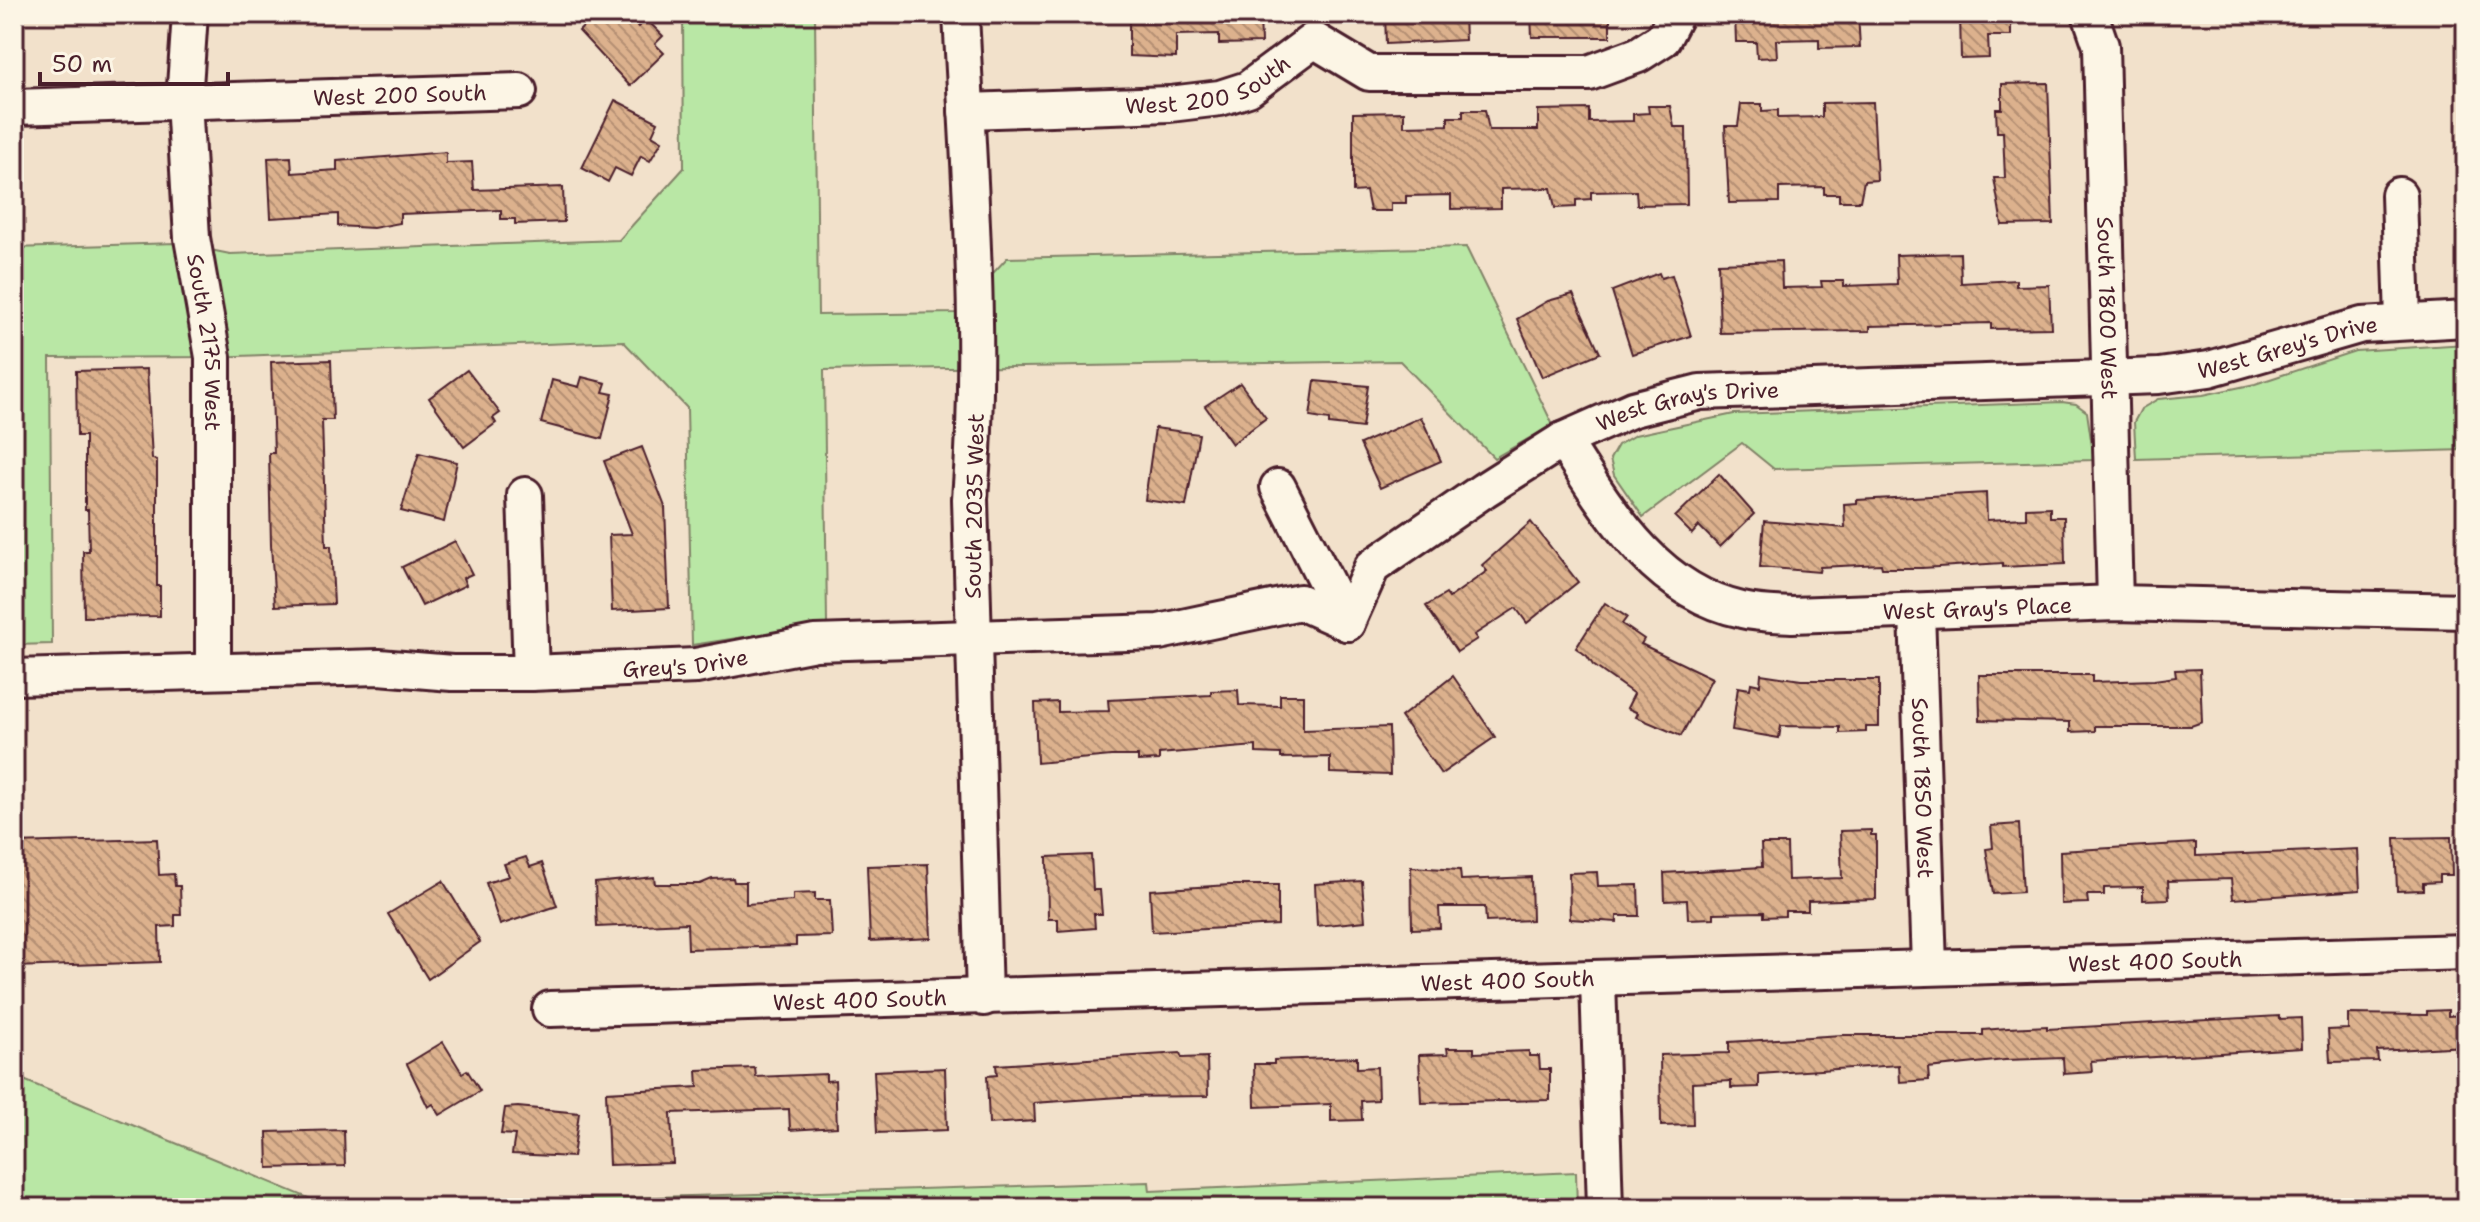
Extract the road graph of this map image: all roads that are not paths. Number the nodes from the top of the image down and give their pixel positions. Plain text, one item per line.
1 (190, 14) edge
2 (961, 14) edge
3 (2090, 14) edge
4 (1670, 26) edge
5 (1312, 27) edge
6 (519, 91) dead end
7 (184, 101) junction
8 (14, 107) edge
9 (966, 111) junction
10 (2399, 195) dead end
11 (2466, 319) edge
12 (2403, 320) junction
13 (2109, 377) junction
14 (1563, 440) junction
15 (1278, 487) dead end
16 (525, 495) dead end
17 (2115, 603) junction
18 (2466, 611) edge
19 (1917, 612) junction
20 (1347, 623) junction
21 (974, 637) junction
22 (213, 671) junction
23 (531, 673) junction
24 (14, 677) edge
25 (2466, 952) edge
26 (1929, 966) junction
27 (1598, 980) junction
28 (984, 998) junction
29 (550, 1009) dead end
30 (1605, 1208) edge

1 - 7 street, South 2175 West
2 - 9 street, South 2035 West
3 - 13 street, South 1800 West
4 - 5 street, West 200 South
5 - 9 street, West 200 South
6 - 7 street, West 200 South
7 - 8 street, West 200 South
7 - 22 street, South 2175 West
9 - 21 street, South 2035 West
10 - 12 street
11 - 12 street, West Grey's Drive
12 - 13 street, West Grey's Drive
13 - 14 street, West Gray's Drive
13 - 17 street, South 1800 West
14 - 19 street, West Gray's Place
14 - 20 street, West Gray's Drive
15 - 20 street
16 - 23 street
17 - 18 street, West Gray's Place
17 - 19 street, West Gray's Place
19 - 26 street, South 1850 West
20 - 21 street, Grey's Drive
21 - 23 street, Grey's Drive
21 - 28 street, South 2035 West
22 - 23 street, Grey's Drive
22 - 24 street, Grey's Drive
25 - 26 street, West 400 South
26 - 27 street, West 400 South
27 - 28 street, West 400 South
27 - 30 street
28 - 29 street, West 400 South

